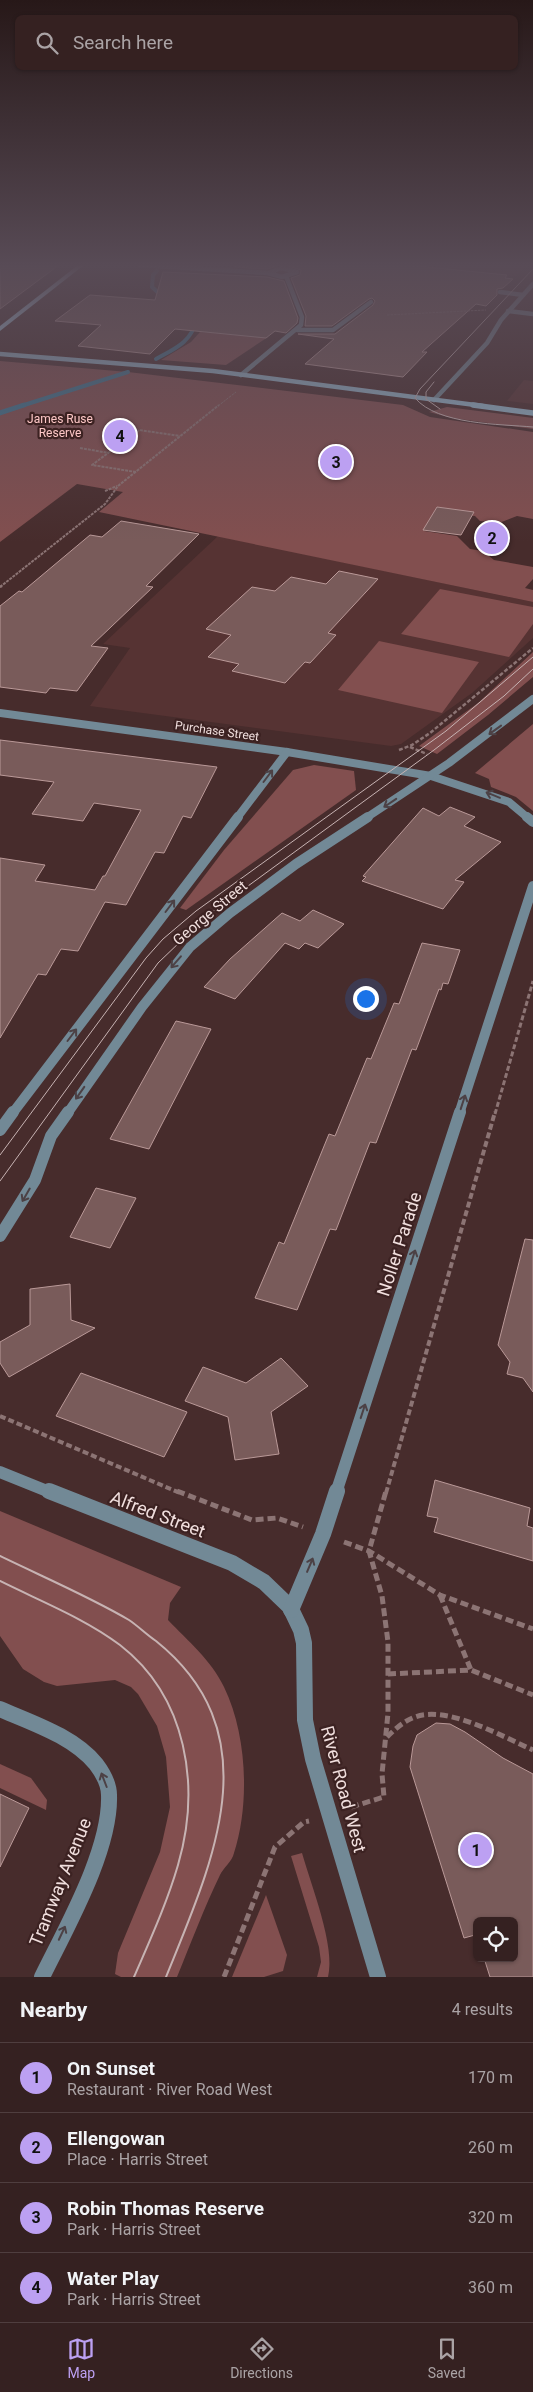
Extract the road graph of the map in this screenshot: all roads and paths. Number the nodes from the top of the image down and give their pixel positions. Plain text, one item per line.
1 (37, 357) edge
2 (263, 357) edge
3 (474, 357) edge
4 (241, 375) junction
5 (240, 389) dead end
6 (434, 400) junction
7 (533, 413) edge
8 (181, 437) junction
9 (80, 448) dead end
10 (109, 453) junction
11 (136, 472) junction
12 (118, 486) junction
13 (105, 491) dead end
14 (0, 587) edge
15 (533, 648) edge
16 (533, 699) edge
17 (0, 713) edge
18 (399, 750) dead end
19 (287, 752) junction
20 (431, 776) junction
21 (533, 822) edge
22 (533, 886) edge
23 (533, 981) edge
24 (0, 1130) edge
25 (0, 1236) edge
26 (0, 1416) edge
27 (0, 1472) edge
28 (277, 1518) dead end
29 (369, 1552) junction
30 (440, 1595) junction
31 (291, 1610) junction
32 (533, 1629) edge
33 (471, 1670) junction
34 (388, 1674) junction
35 (533, 1694) edge
36 (0, 1709) edge
37 (386, 1737) junction
38 (533, 1750) edge
39 (362, 1803) dead end
40 (304, 1822) dead end
41 (42, 1977) edge
42 (224, 1977) edge
43 (378, 1977) edge

1 - 4 main road
2 - 4 street
3 - 6 street
4 - 6 main road
5 - 8 path
6 - 7 main road
8 - 10 path
8 - 11 path
9 - 10 path
10 - 11 path
11 - 12 path
12 - 13 path
12 - 14 path
15 - 18 path
16 -> 20 street, George Street
17 - 19 street, Purchase Street
19 - 20 street, Purchase Street
24 -> 19 street, George Street
21 -> 20 street
20 -> 25 street, George Street
31 -> 22 street, Noller Parade
23 - 29 path
26 - 28 path
27 - 31 street, Alfred Street
29 - 30 path
29 - 34 path
30 - 32 path
30 - 33 path
31 - 43 street, River Road West
33 - 34 path
33 - 35 path
34 - 37 path
41 -> 36 street, Tramway Avenue
37 - 38 path
37 - 39 path
40 - 42 path

